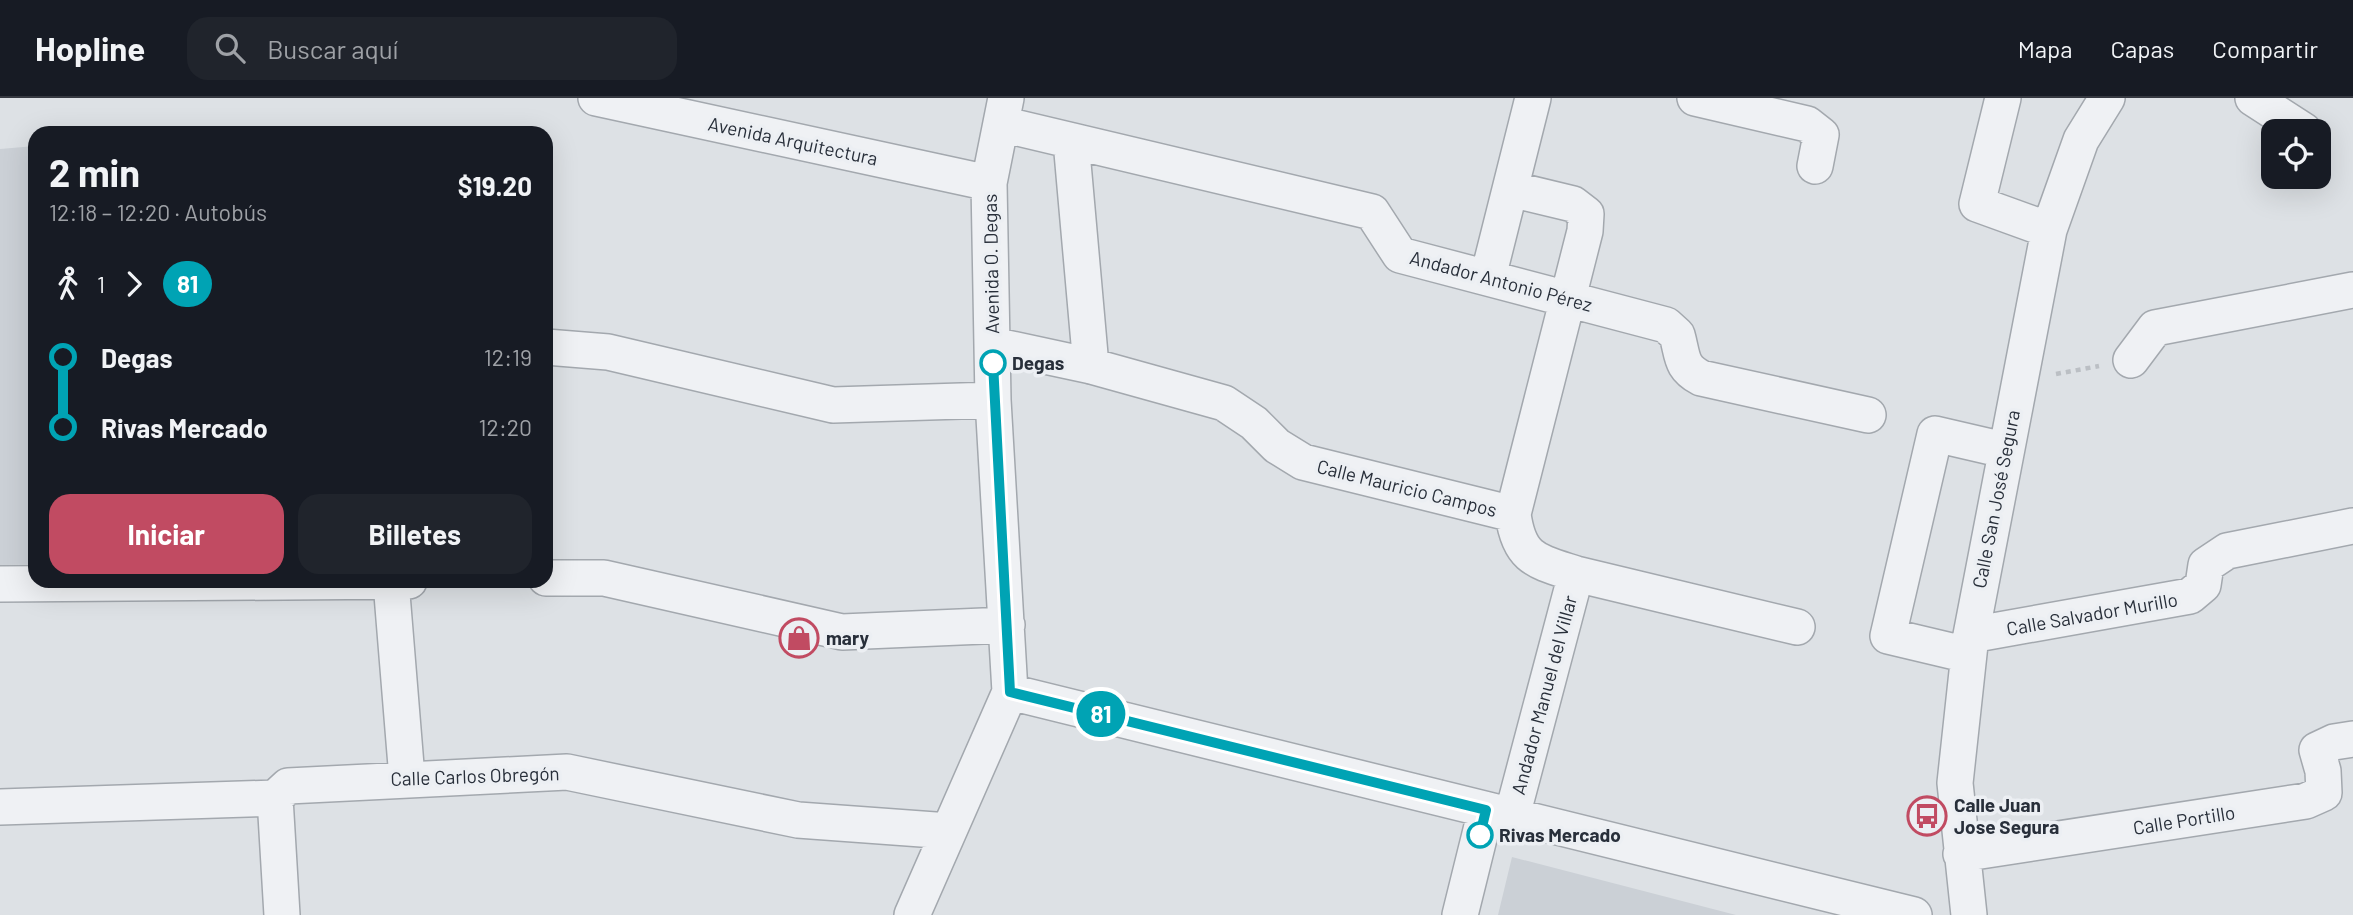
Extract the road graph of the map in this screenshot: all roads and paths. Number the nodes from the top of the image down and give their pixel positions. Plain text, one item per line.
1 (596, 98) edge
2 (1534, 98) edge
3 (1695, 98) edge
4 (2003, 98) edge
5 (2107, 98) edge
6 (2253, 98) edge
7 (641, 103) edge
8 (1003, 111) edge
9 (2285, 119) edge
10 (1071, 141) junction
11 (1815, 166) dead end
12 (989, 183) junction
13 (1511, 189) junction
14 (2049, 230) junction
15 (1488, 277) junction
16 (2353, 290) edge
17 (1566, 299) junction
18 (993, 345) junction
19 (553, 348) edge
20 (2131, 360) joint
21 (1091, 366) junction
22 (2018, 381) junction
23 (993, 400) junction
24 (1868, 415) dead end
25 (2004, 450) junction
26 (1513, 514) junction
27 (2353, 526) edge
28 (1576, 573) junction
29 (553, 578) edge
30 (0, 584) edge
31 (28, 584) edge
32 (391, 588) edge
33 (1007, 625) junction
34 (1797, 627) dead end
35 (1969, 645) junction
36 (1010, 692) junction
37 (2353, 739) edge
38 (407, 778) junction
39 (275, 798) junction
40 (0, 807) edge
41 (1499, 813) junction
42 (949, 831) junction
43 (1961, 854) junction
44 (282, 915) edge
45 (912, 915) edge
46 (1460, 915) edge
47 (1914, 915) edge
48 (1969, 915) edge

1 - 7 street, Avenida Arquitectura
2 - 13 street
3 - 11 street
4 - 14 street
5 - 14 street, Calle San José Segura
6 - 9 street
7 - 12 street, Avenida Arquitectura
8 - 10 street, Andador Antonio Pérez
8 - 12 street, Avenida O. Degas
10 - 15 street, Andador Antonio Pérez
10 - 21 street
12 - 18 street, Avenida O. Degas
13 - 15 street
13 - 17 street
14 - 22 street, Calle San José Segura
15 - 17 street, Andador Antonio Pérez
16 - 20 street
17 - 24 street, Andador Antonio Pérez
17 - 26 street
18 - 21 street, Calle Mauricio Campos
18 - 23 street, Avenida O. Degas
19 - 23 street
20 - 22 path
21 - 26 street, Calle Mauricio Campos
22 - 25 street, Calle San José Segura
23 - 33 street, Avenida O. Degas
25 - 35 street, Calle San José Segura
25 - 35 street
26 - 28 street
27 - 35 street, Calle Salvador Murillo
28 - 34 street
28 - 41 street, Andador Manuel del Villar
29 - 33 street
30 - 31 street
32 - 38 street
33 - 36 street, Avenida O. Degas
35 - 43 street, Calle San José Segura
36 - 41 street
36 - 42 street, Avenida O. Degas
37 - 43 street, Calle Portillo
38 - 39 street, Calle Carlos Obregón
38 - 42 street, Calle Carlos Obregón
39 - 40 street, Calle Carlos Obregón
39 - 44 street
41 - 46 street, Andador Manuel del Villar
41 - 47 street
42 - 45 street, Avenida O. Degas
43 - 48 street, Calle San José Segura

